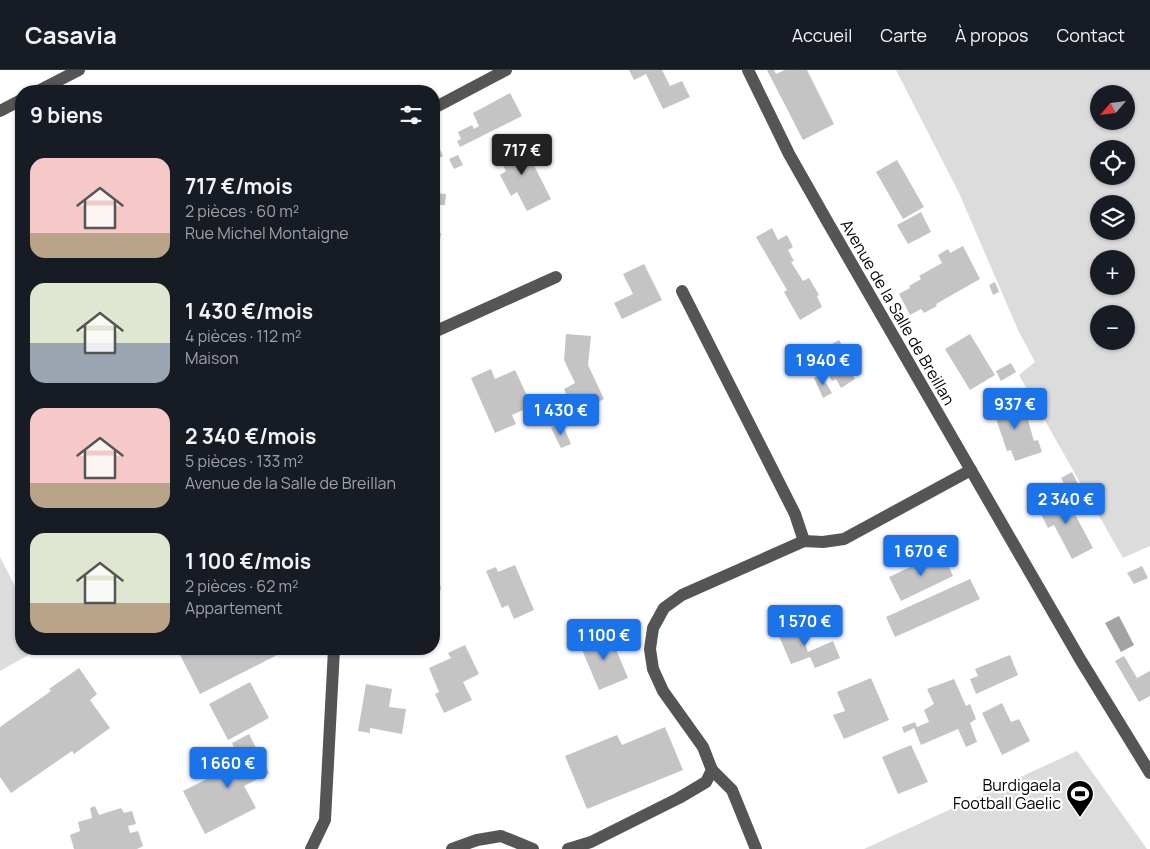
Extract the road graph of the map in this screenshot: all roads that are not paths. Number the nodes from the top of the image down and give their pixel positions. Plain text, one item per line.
1 (79, 70) edge
2 (506, 70) edge
3 (748, 70) edge
4 (50, 85) edge
5 (15, 103) edge
6 (440, 105) edge
7 (0, 110) edge
8 (556, 277) dead end
9 (682, 291) dead end
10 (440, 329) edge
11 (971, 470) junction
12 (804, 541) junction
13 (334, 655) edge
14 (712, 770) junction
15 (1150, 773) edge
16 (311, 849) edge
17 (452, 849) edge
18 (533, 849) edge
19 (568, 849) edge
20 (756, 849) edge

1 - 4 street
2 - 6 street
3 - 11 street, Avenue de la Salle de Breillan
5 - 7 street
8 - 10 street
9 - 12 street
11 - 12 street
11 - 15 street, Avenue de la Salle de Breillan
12 - 14 street
13 - 16 street
14 - 19 street
14 - 20 street
17 - 18 street

